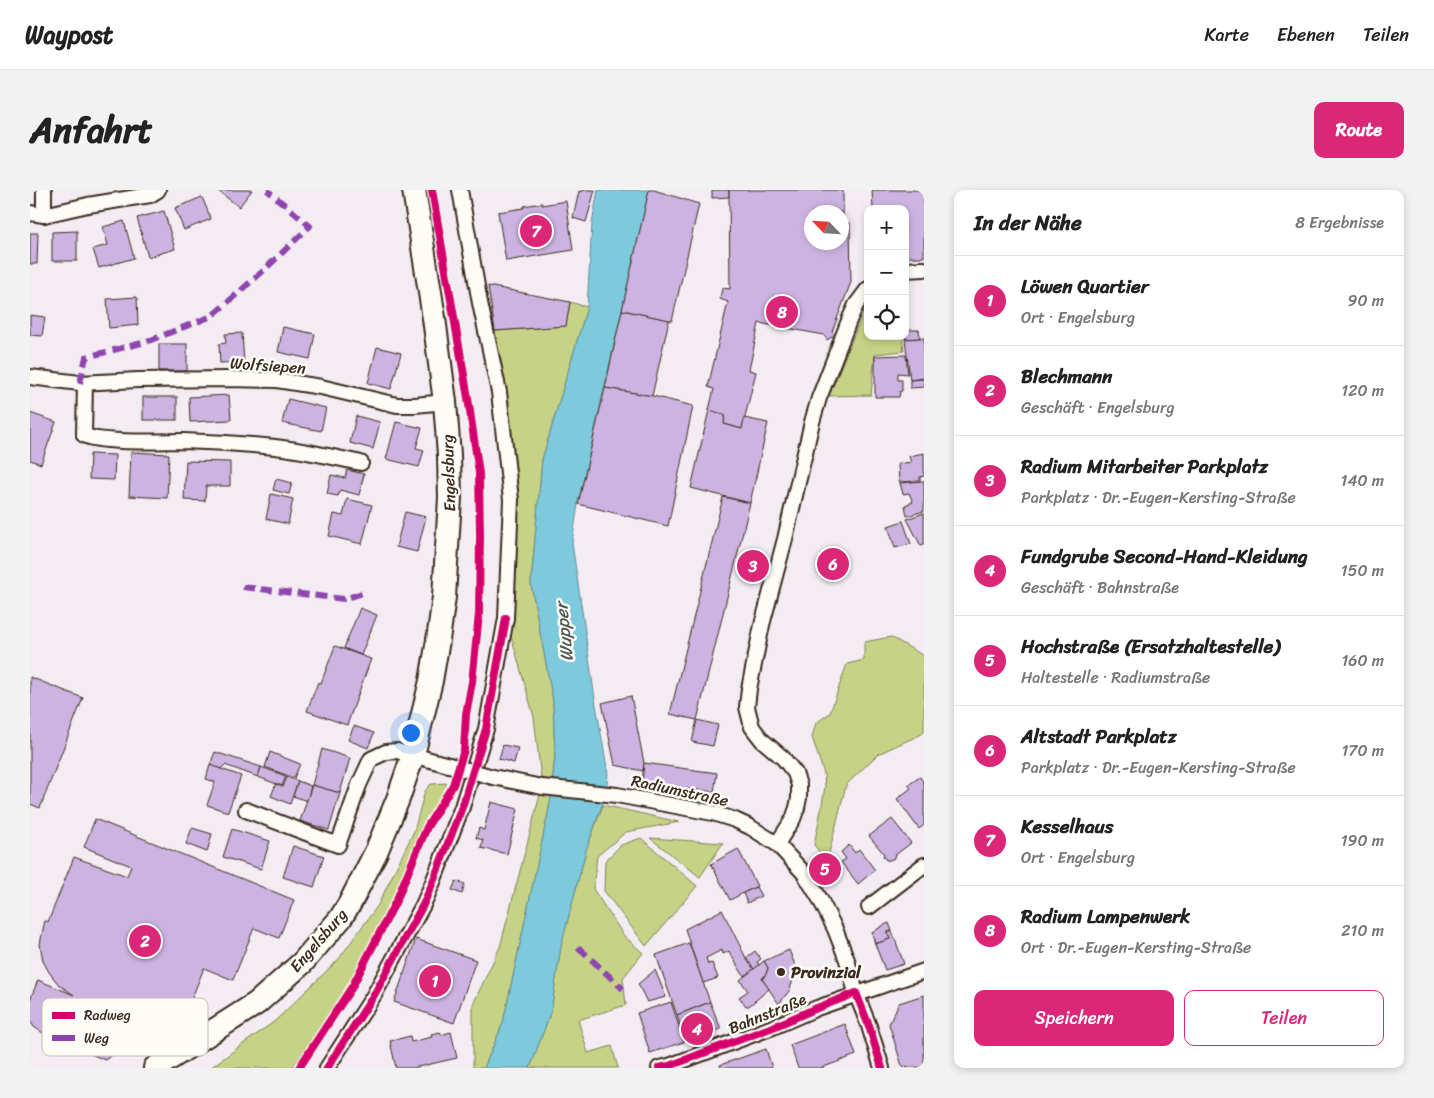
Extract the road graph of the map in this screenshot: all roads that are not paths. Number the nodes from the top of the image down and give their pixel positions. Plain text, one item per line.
1 (44, 190) edge
2 (158, 190) edge
3 (414, 190) edge
4 (460, 190) edge
5 (37, 214) edge
6 (924, 269) edge
7 (909, 270) edge
8 (864, 294) edge
9 (30, 377) edge
10 (86, 383) junction
11 (445, 402) junction
12 (361, 464) dead end
13 (413, 755) junction
14 (246, 810) dead end
15 (777, 844) junction
16 (924, 865) edge
17 (868, 907) dead end
18 (924, 971) edge
19 (856, 993) junction
20 (208, 1034) edge
21 (174, 1056) edge
22 (155, 1068) edge
23 (327, 1068) edge
24 (659, 1068) edge
25 (882, 1068) edge

1 - 5 street
2 - 5 street
3 - 11 main road, Engelsburg
4 - 23 street
6 - 7 street
8 - 15 street
9 - 10 street, Wolfsiepen
10 - 11 street, Wolfsiepen
10 - 12 street
11 - 13 main road, Engelsburg
13 - 14 street
13 - 15 street, Radiumstraße, bridge
13 - 20 main road, Engelsburg
15 - 19 street, Radiumstraße
16 - 17 street
18 - 19 street, Bahnstraße
19 - 24 street, Bahnstraße
19 - 25 street, Radiumstraße
21 - 22 main road, Engelsburg

